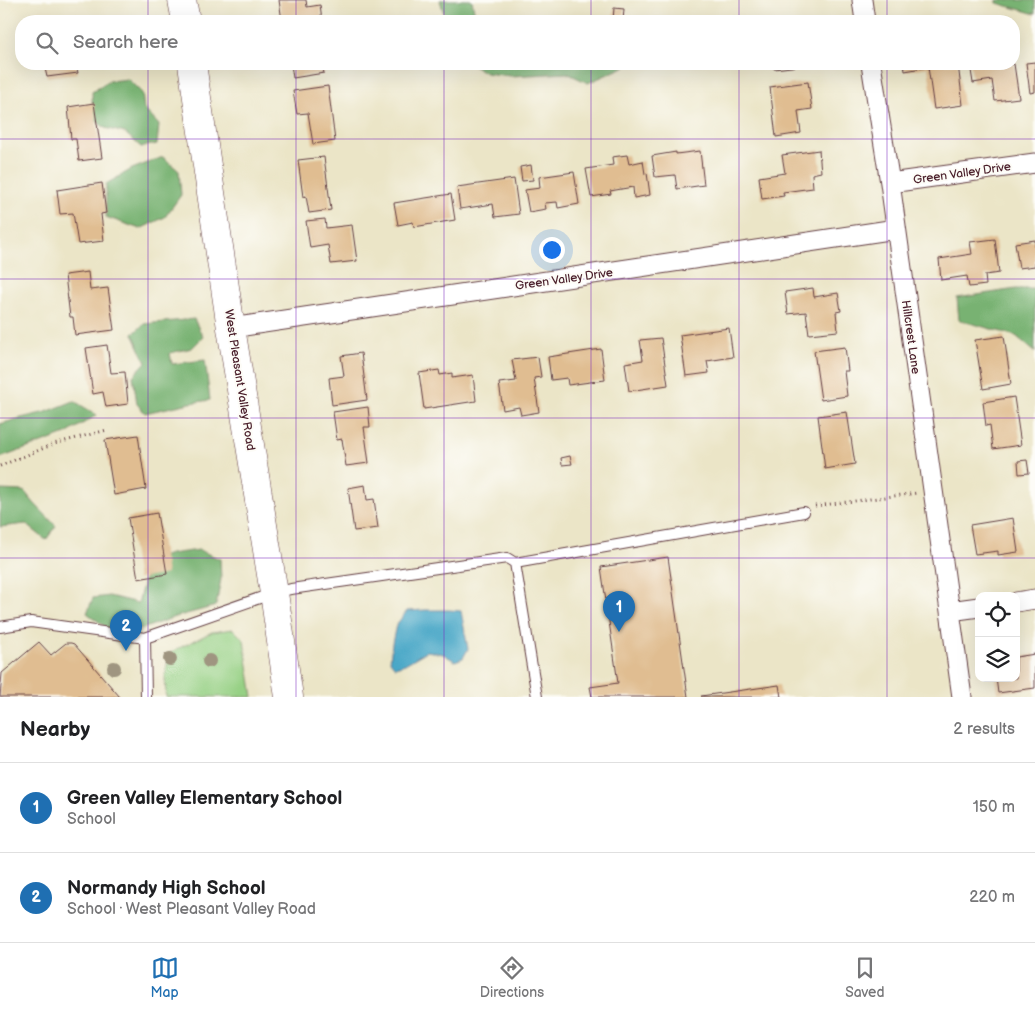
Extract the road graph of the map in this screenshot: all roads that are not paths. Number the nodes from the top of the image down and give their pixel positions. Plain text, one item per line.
1 (182, 0) edge
2 (862, 0) edge
3 (185, 15) edge
4 (864, 15) edge
5 (193, 70) edge
6 (872, 70) edge
7 (1035, 163) edge
8 (890, 183) junction
9 (896, 229) junction
10 (231, 328) junction
11 (804, 512) road end
12 (515, 563) junction
13 (274, 593) junction
14 (1035, 599) edge
15 (1020, 601) edge
16 (975, 608) edge
17 (950, 611) junction
18 (0, 627) edge
19 (145, 638) junction
20 (146, 697) edge
21 (289, 697) edge
22 (536, 697) edge
23 (962, 697) edge

1 - 3 main road
2 - 4 street
5 - 10 main road, West Pleasant Valley Road
6 - 8 street, Hillcrest Lane
7 - 8 street, Green Valley Drive
8 - 9 street, Hillcrest Lane
9 - 10 street, Green Valley Drive
9 - 17 street, Hillcrest Lane
10 - 13 main road, West Pleasant Valley Road
11 - 12 lane
12 - 13 lane
12 - 22 lane
13 - 19 lane
13 - 21 main road, West Pleasant Valley Road
14 - 15 street
16 - 17 street
17 - 23 street, Hillcrest Lane
18 - 19 lane
19 - 20 lane

